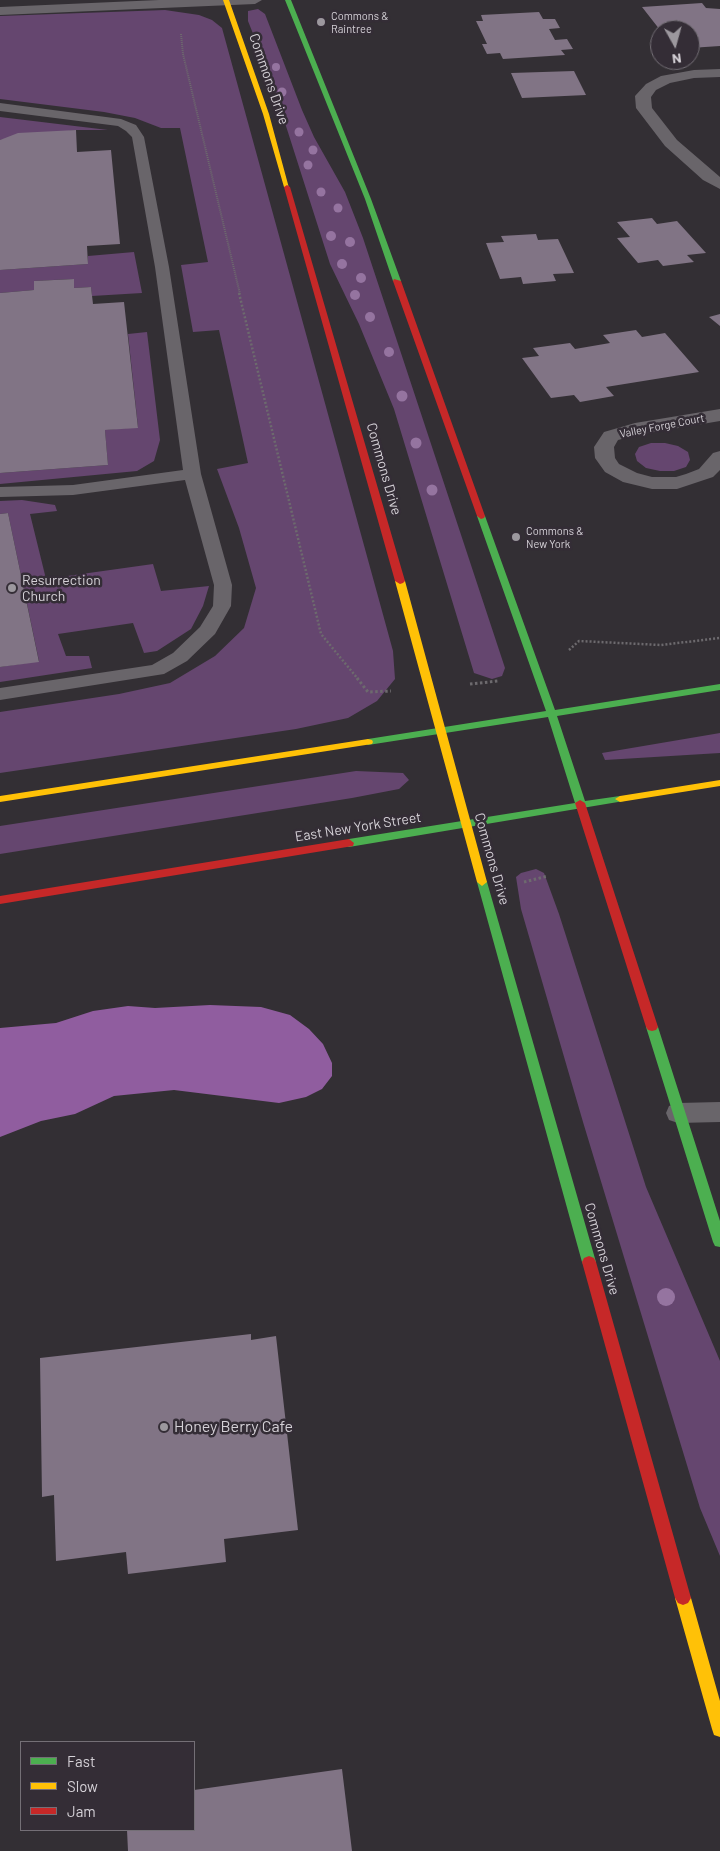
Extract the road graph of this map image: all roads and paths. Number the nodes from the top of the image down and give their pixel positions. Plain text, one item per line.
1 (255, 0) edge
2 (288, 0) edge
3 (226, 1) edge
4 (0, 11) edge
5 (181, 30) dead end
6 (720, 73) edge
7 (0, 107) edge
8 (720, 184) edge
9 (720, 415) edge
10 (720, 457) edge
11 (192, 474) junction
12 (0, 492) edge
13 (720, 638) edge
14 (537, 677) junction
15 (720, 687) edge
16 (430, 688) junction
17 (0, 694) edge
18 (551, 712) junction
19 (441, 730) junction
20 (720, 783) edge
21 (0, 799) edge
22 (580, 807) junction
23 (466, 825) junction
24 (548, 876) dead end
25 (522, 882) dead end
26 (0, 900) edge
27 (720, 1112) edge
28 (678, 1113) junction
29 (720, 1242) edge
30 (720, 1729) edge

1 - 3 street
2 - 14 street
3 - 4 street
3 - 16 street, Commons Drive
5 - 16 path
6 - 8 street
7 - 11 lane
9 - 10 street, Valley Forge Court
11 - 12 lane
11 - 17 lane
13 - 14 path
14 - 16 path
14 - 18 street
15 - 18 street
16 - 19 street, Commons Drive
18 - 19 street
18 - 22 street
19 - 21 street
19 - 23 street, Commons Drive
20 - 22 street, East New York Street
22 - 23 street, East New York Street
22 - 28 street
23 - 26 street, East New York Street
23 - 30 street, Commons Drive
24 - 25 path
27 - 28 lane
28 - 29 street

